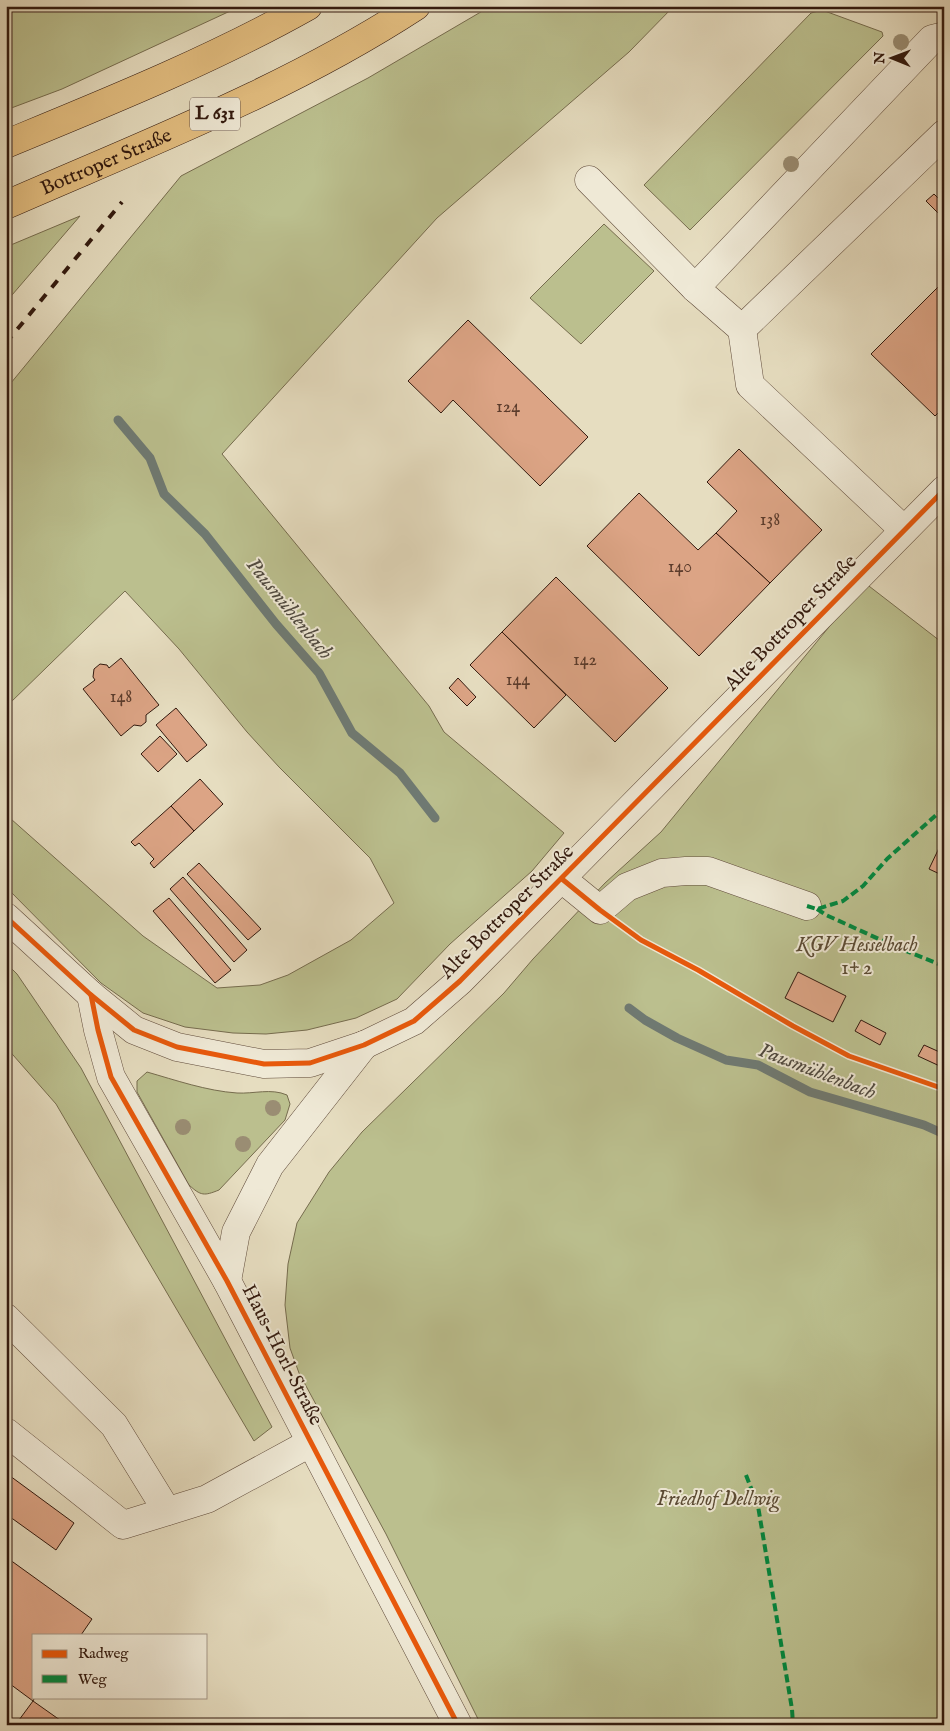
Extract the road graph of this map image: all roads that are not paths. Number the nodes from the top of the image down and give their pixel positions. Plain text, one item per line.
1 (308, 6) edge
2 (416, 6) edge
3 (944, 36) edge
4 (944, 134) edge
5 (6, 144) edge
6 (589, 180) dead end
7 (6, 205) edge
8 (695, 288) junction
9 (742, 330) junction
10 (944, 490) edge
11 (904, 530) junction
12 (562, 879) junction
13 (807, 906) dead end
14 (6, 917) edge
15 (91, 995) junction
16 (364, 1046) junction
17 (227, 1281) junction
18 (6, 1318) edge
19 (6, 1432) edge
20 (310, 1443) junction
21 (167, 1511) junction
22 (458, 1725) edge

1 - 5 main road, L 631
2 - 7 main road, Bottroper Straße / L 631
3 - 8 street
4 - 9 street
6 - 8 street
8 - 9 street
9 - 11 street
10 - 11 street, Alte Bottroper Straße
11 - 12 street, Alte Bottroper Straße
12 - 13 street
12 - 16 street, Alte Bottroper Straße
14 - 15 street, Alte Bottroper Straße
15 - 16 street, Alte Bottroper Straße
15 - 17 street, Haus-Horl-Straße
16 - 17 street, Alte Bottroper Straße
17 - 20 street, Haus-Horl-Straße
18 - 21 street
19 - 21 street
20 - 21 street
20 - 22 street, Haus-Horl-Straße

